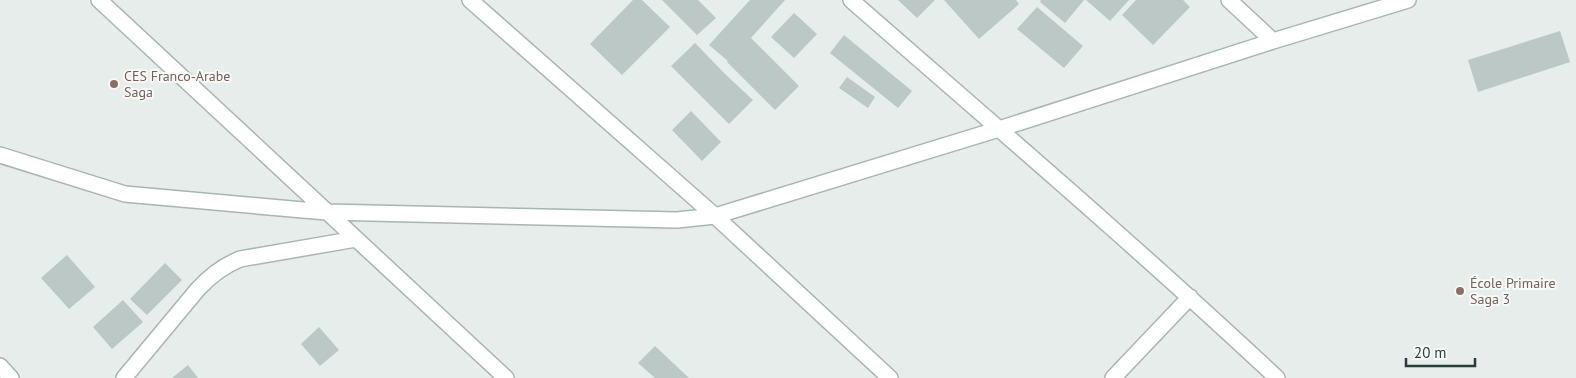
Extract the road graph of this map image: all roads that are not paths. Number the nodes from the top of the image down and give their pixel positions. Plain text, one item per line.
1 (99, 0) edge
2 (470, 0) edge
3 (850, 0) edge
4 (1229, 0) edge
5 (1408, 0) edge
6 (1273, 41) junction
7 (999, 129) junction
8 (0, 155) edge
9 (327, 212) junction
10 (715, 216) junction
11 (356, 239) junction
12 (1190, 297) junction
13 (0, 366) edge
14 (11, 378) edge
15 (124, 378) edge
16 (506, 378) edge
17 (890, 378) edge
18 (1113, 378) edge
19 (1277, 378) edge

1 - 9 street
2 - 10 street
3 - 7 street
4 - 6 street
5 - 6 street
6 - 7 street
7 - 10 street
7 - 12 street
8 - 9 street
9 - 10 street
9 - 11 street
10 - 17 street
11 - 15 street
11 - 16 street
12 - 18 street
12 - 19 street
13 - 14 street

